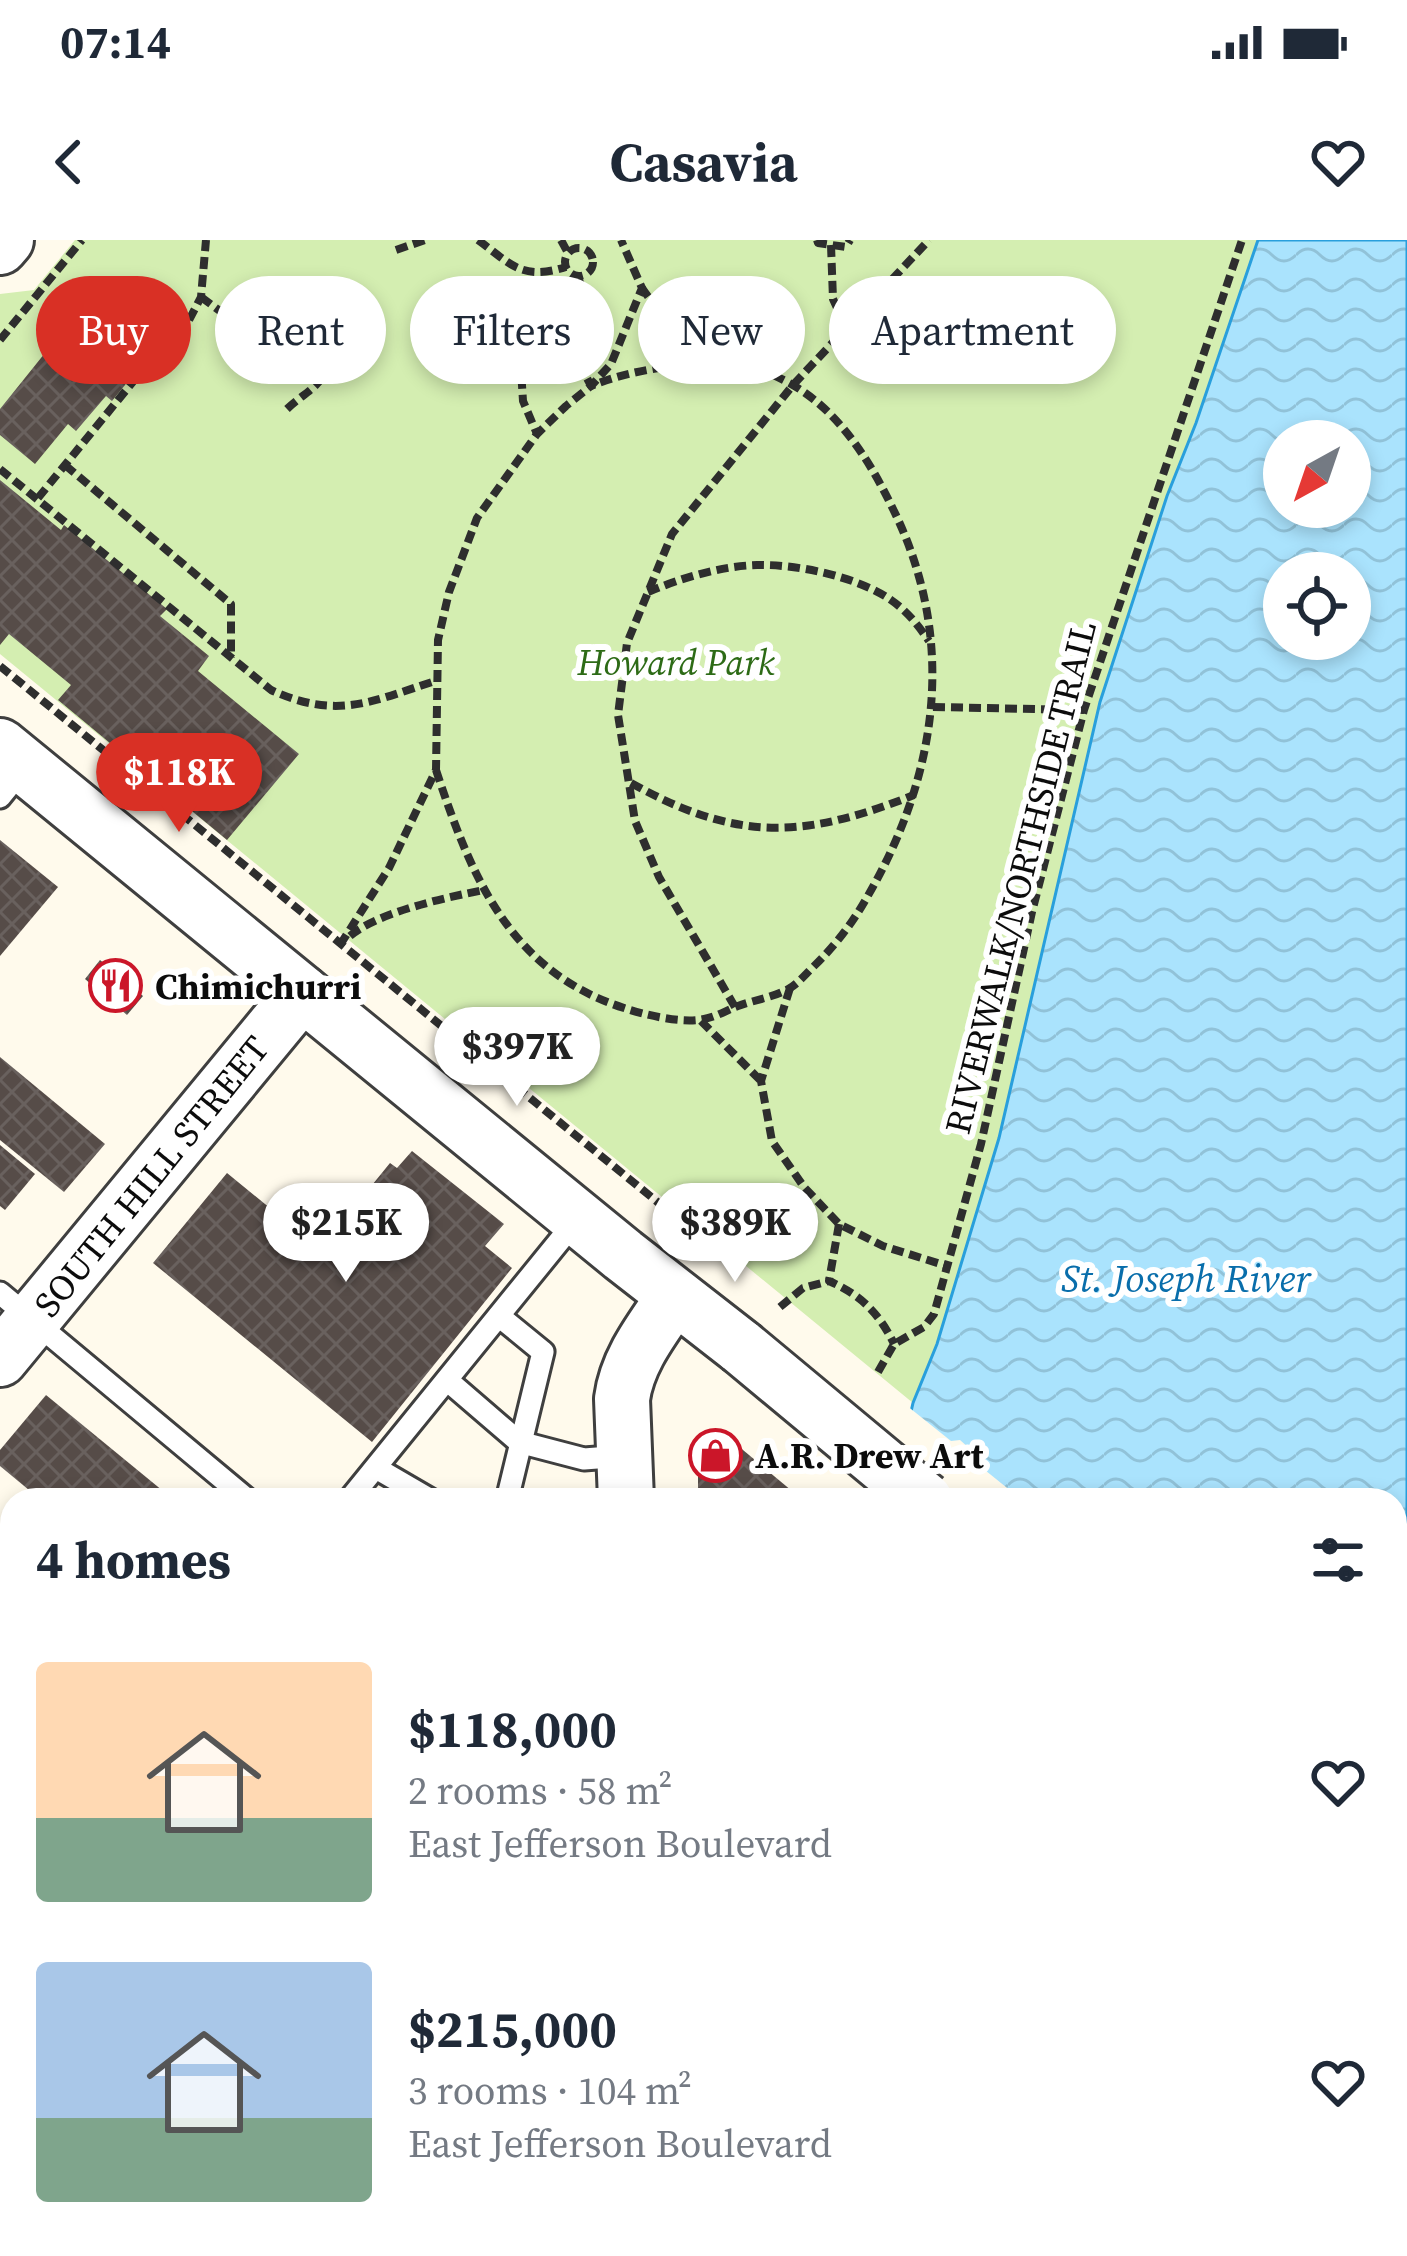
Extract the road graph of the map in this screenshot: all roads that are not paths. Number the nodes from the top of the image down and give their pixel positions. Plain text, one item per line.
1 (8, 770) edge
2 (302, 993) junction
3 (578, 1217) junction
4 (674, 1297) junction
5 (499, 1316) junction
6 (11, 1324) edge
7 (447, 1380) junction
8 (519, 1442) junction
9 (376, 1468) junction
10 (625, 1478) edge
11 (232, 1488) edge
12 (359, 1488) edge
13 (410, 1488) edge
14 (509, 1488) edge
15 (911, 1488) edge

1 - 2 street
2 - 3 street
2 - 6 street, SOUTH HILL STREET
3 - 4 street
3 - 5 lane
4 - 10 street
4 - 15 street, bridge
5 - 7 lane
5 - 8 lane
6 - 11 lane
7 - 8 lane
7 - 9 lane
8 - 10 lane
8 - 14 lane
9 - 12 lane
9 - 13 lane

